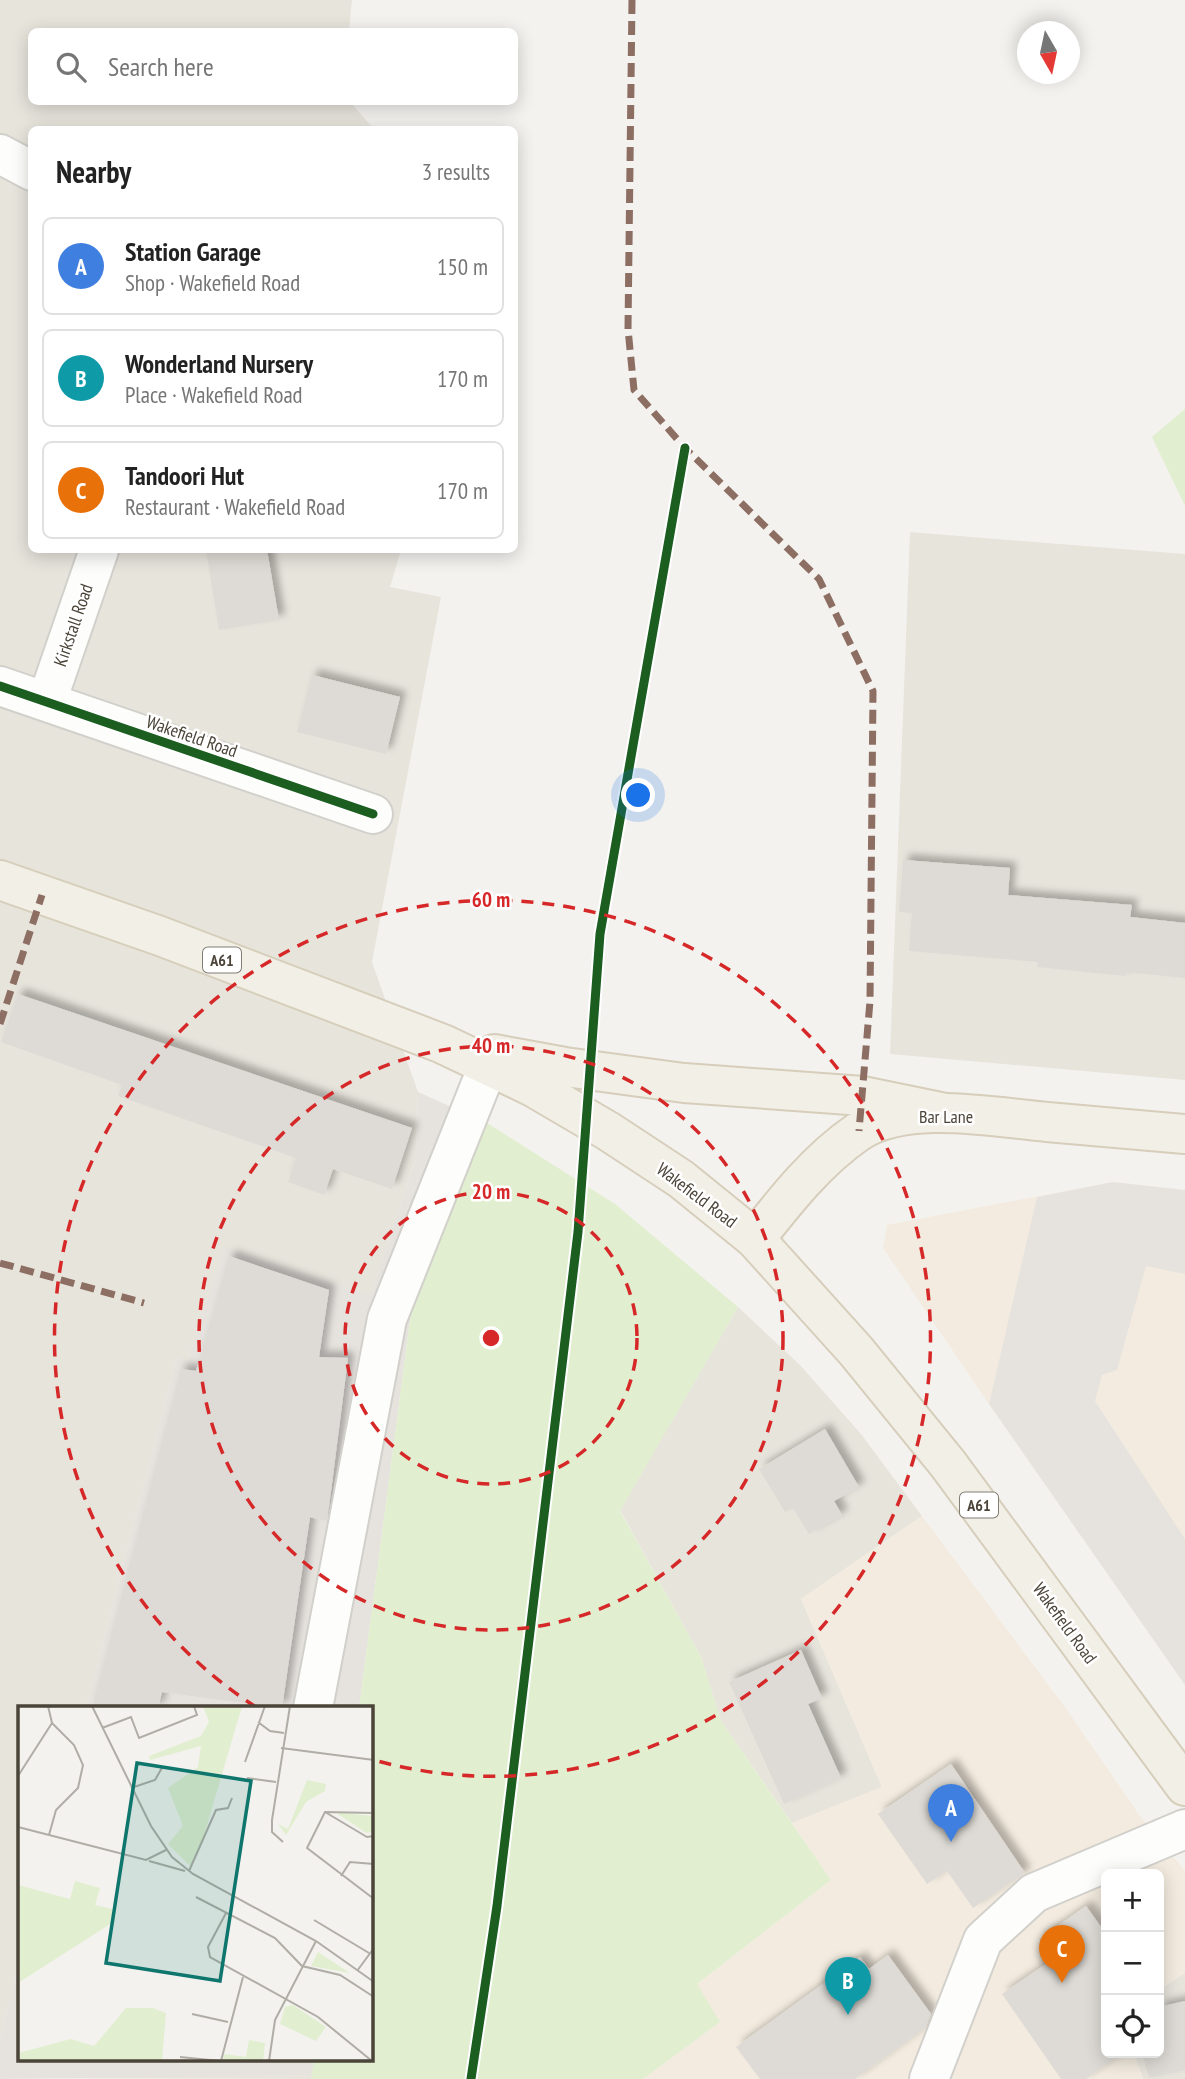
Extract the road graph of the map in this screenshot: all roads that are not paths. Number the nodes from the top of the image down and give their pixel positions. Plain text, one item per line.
1 (0, 154) edge
2 (28, 169) edge
3 (98, 553) edge
4 (0, 686) edge
5 (47, 701) junction
6 (373, 814) dead end
7 (0, 880) edge
8 (443, 1044) junction
9 (488, 1066) junction
10 (946, 1113) junction
11 (1185, 1134) edge
12 (755, 1239) junction
13 (313, 1706) edge
14 (1185, 1786) edge
15 (1185, 1829) edge
16 (929, 2079) edge

1 - 2 street
3 - 5 street, Kirkstall Road
4 - 5 street, Wakefield Road
5 - 6 street, Wakefield Road
7 - 8 main road, Wakefield Road / A61
8 - 9 main road, Wakefield Road / A61
8 - 10 main road
9 - 12 main road, Wakefield Road / A61
9 - 13 street
10 - 11 main road, Bar Lane
10 - 12 main road, Bar Lane
12 - 14 main road, Wakefield Road / A61
15 - 16 street

